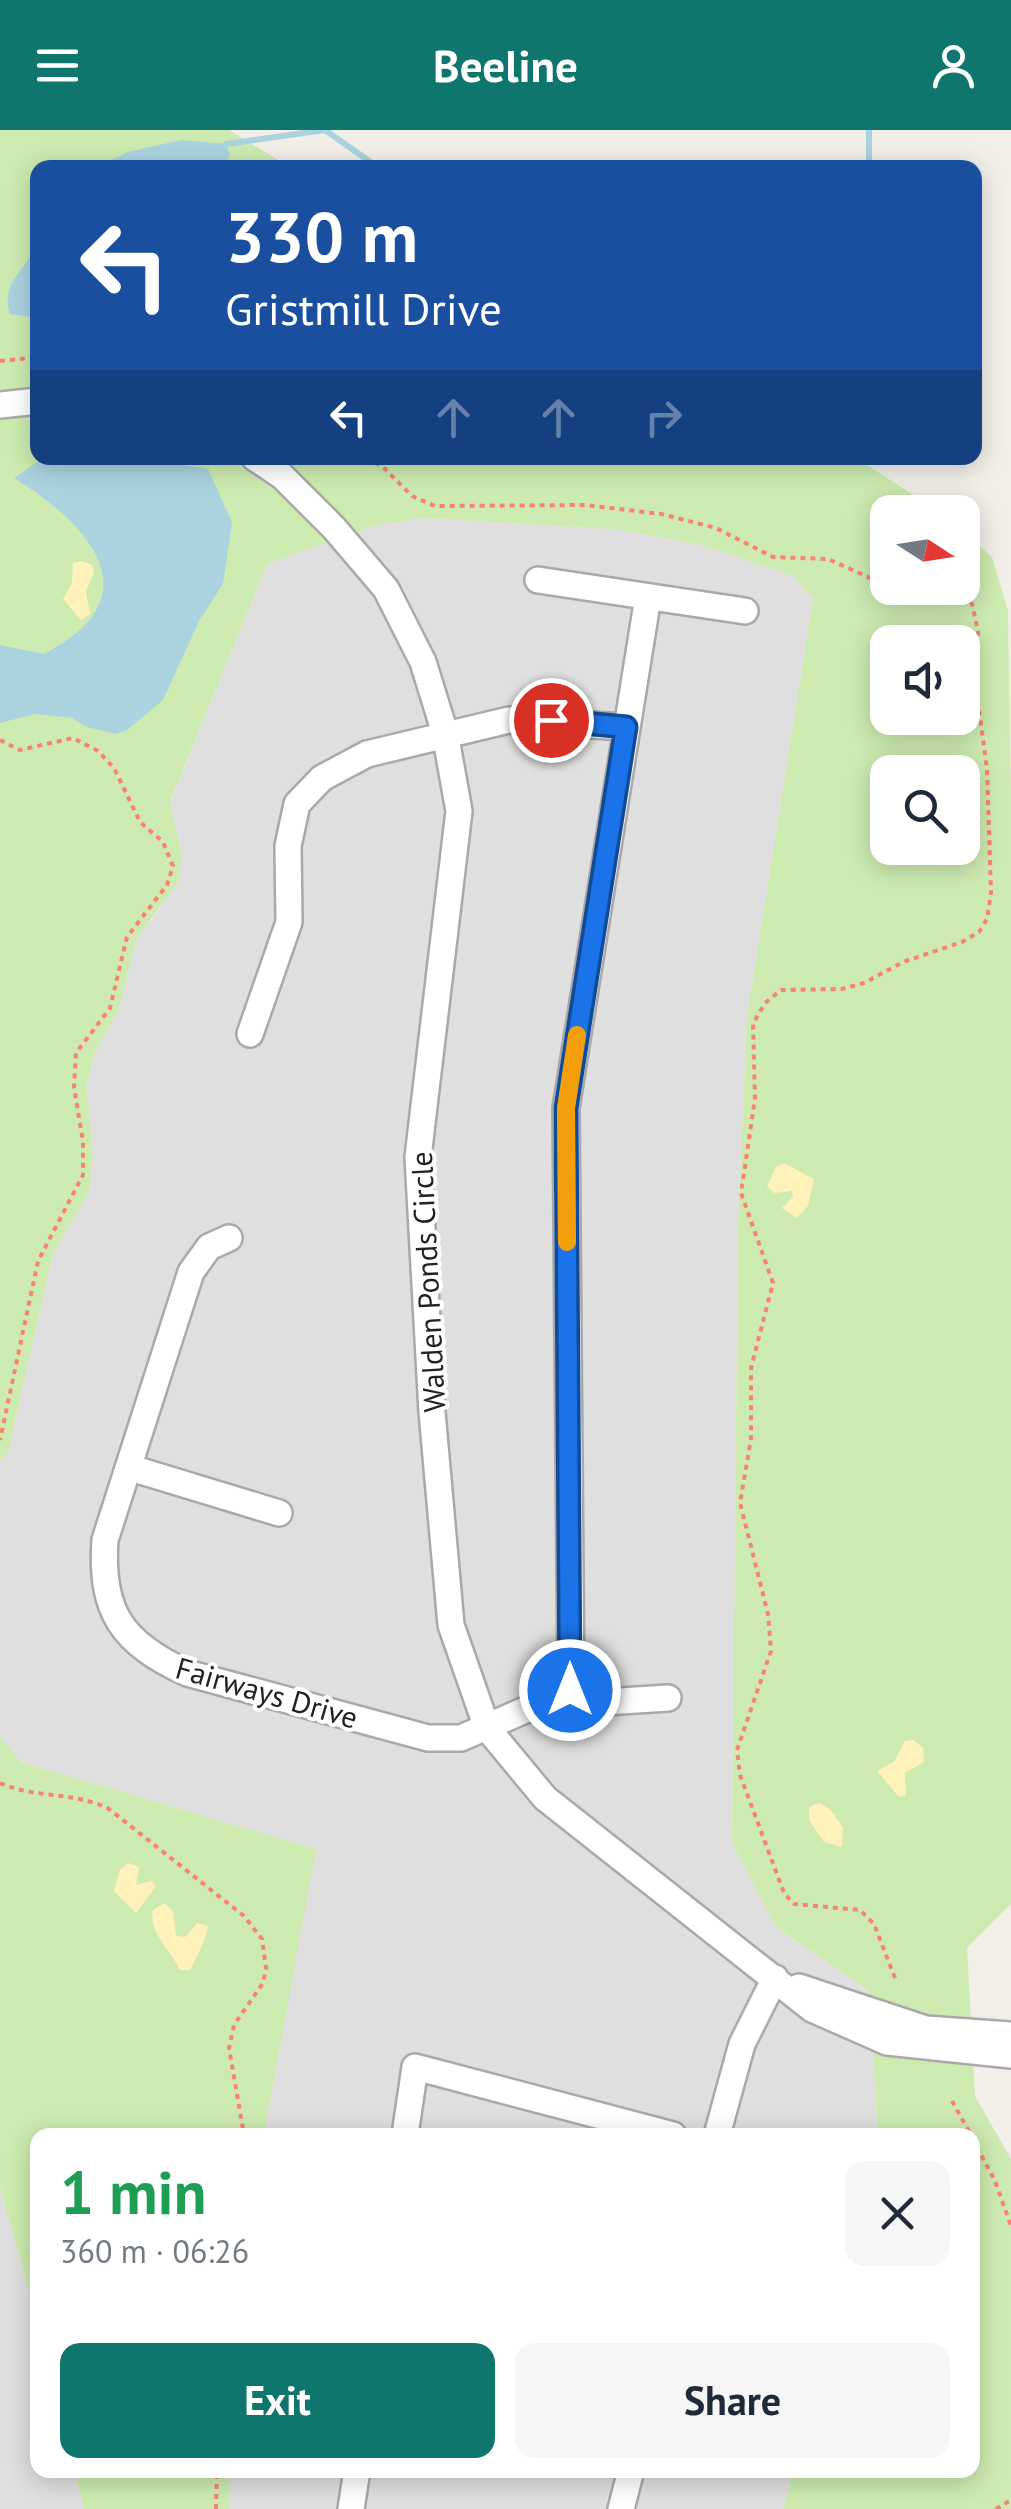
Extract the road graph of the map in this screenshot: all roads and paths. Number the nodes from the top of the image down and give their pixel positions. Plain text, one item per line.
1 (30, 358) edge
2 (0, 361) edge
3 (30, 402) edge
4 (0, 405) edge
5 (265, 465) edge
6 (379, 465) edge
7 (870, 578) edge
8 (538, 580) dead end
9 (648, 597) junction
10 (972, 605) edge
11 (745, 611) dead end
12 (626, 727) junction
13 (444, 733) junction
14 (0, 740) edge
15 (250, 1034) dead end
16 (229, 1238) dead end
17 (0, 1440) edge
18 (131, 1468) junction
19 (279, 1513) dead end
20 (570, 1690) junction
21 (668, 1698) dead end
22 (487, 1728) junction
23 (0, 1783) edge
24 (775, 1978) junction
25 (895, 1978) dead end
26 (1011, 2035) edge
27 (1011, 2055) edge
28 (952, 2101) dead end
29 (243, 2128) edge
30 (406, 2128) edge
31 (646, 2128) edge
32 (720, 2128) edge
33 (967, 2128) edge
34 (980, 2152) edge
35 (1011, 2226) edge
36 (218, 2478) edge
37 (356, 2478) edge
38 (629, 2478) edge
39 (1011, 2500) edge
40 (216, 2509) edge
41 (351, 2509) edge
42 (621, 2509) edge
43 (996, 2509) edge

1 - 2 path
3 - 4 street
5 - 13 street, Walden Ponds Circle
6 - 7 path
8 - 9 street
9 - 11 street
9 - 12 street
10 - 25 path
12 - 13 street
12 - 20 street
13 - 15 street
13 - 22 street, Walden Ponds Circle
14 - 17 path
16 - 18 street, Fairways Drive
18 - 19 street
18 - 22 street, Fairways Drive
20 - 21 street
20 - 22 street, Fairways Drive
22 - 24 street, Walden Ponds Circle
23 - 29 path
24 - 26 street, Walden Ponds Circle
24 - 27 street, Walden Ponds Circle
24 - 32 street
28 - 33 path
30 - 31 street
34 - 35 path
36 - 40 path
37 - 41 street
38 - 42 street
39 - 43 path

